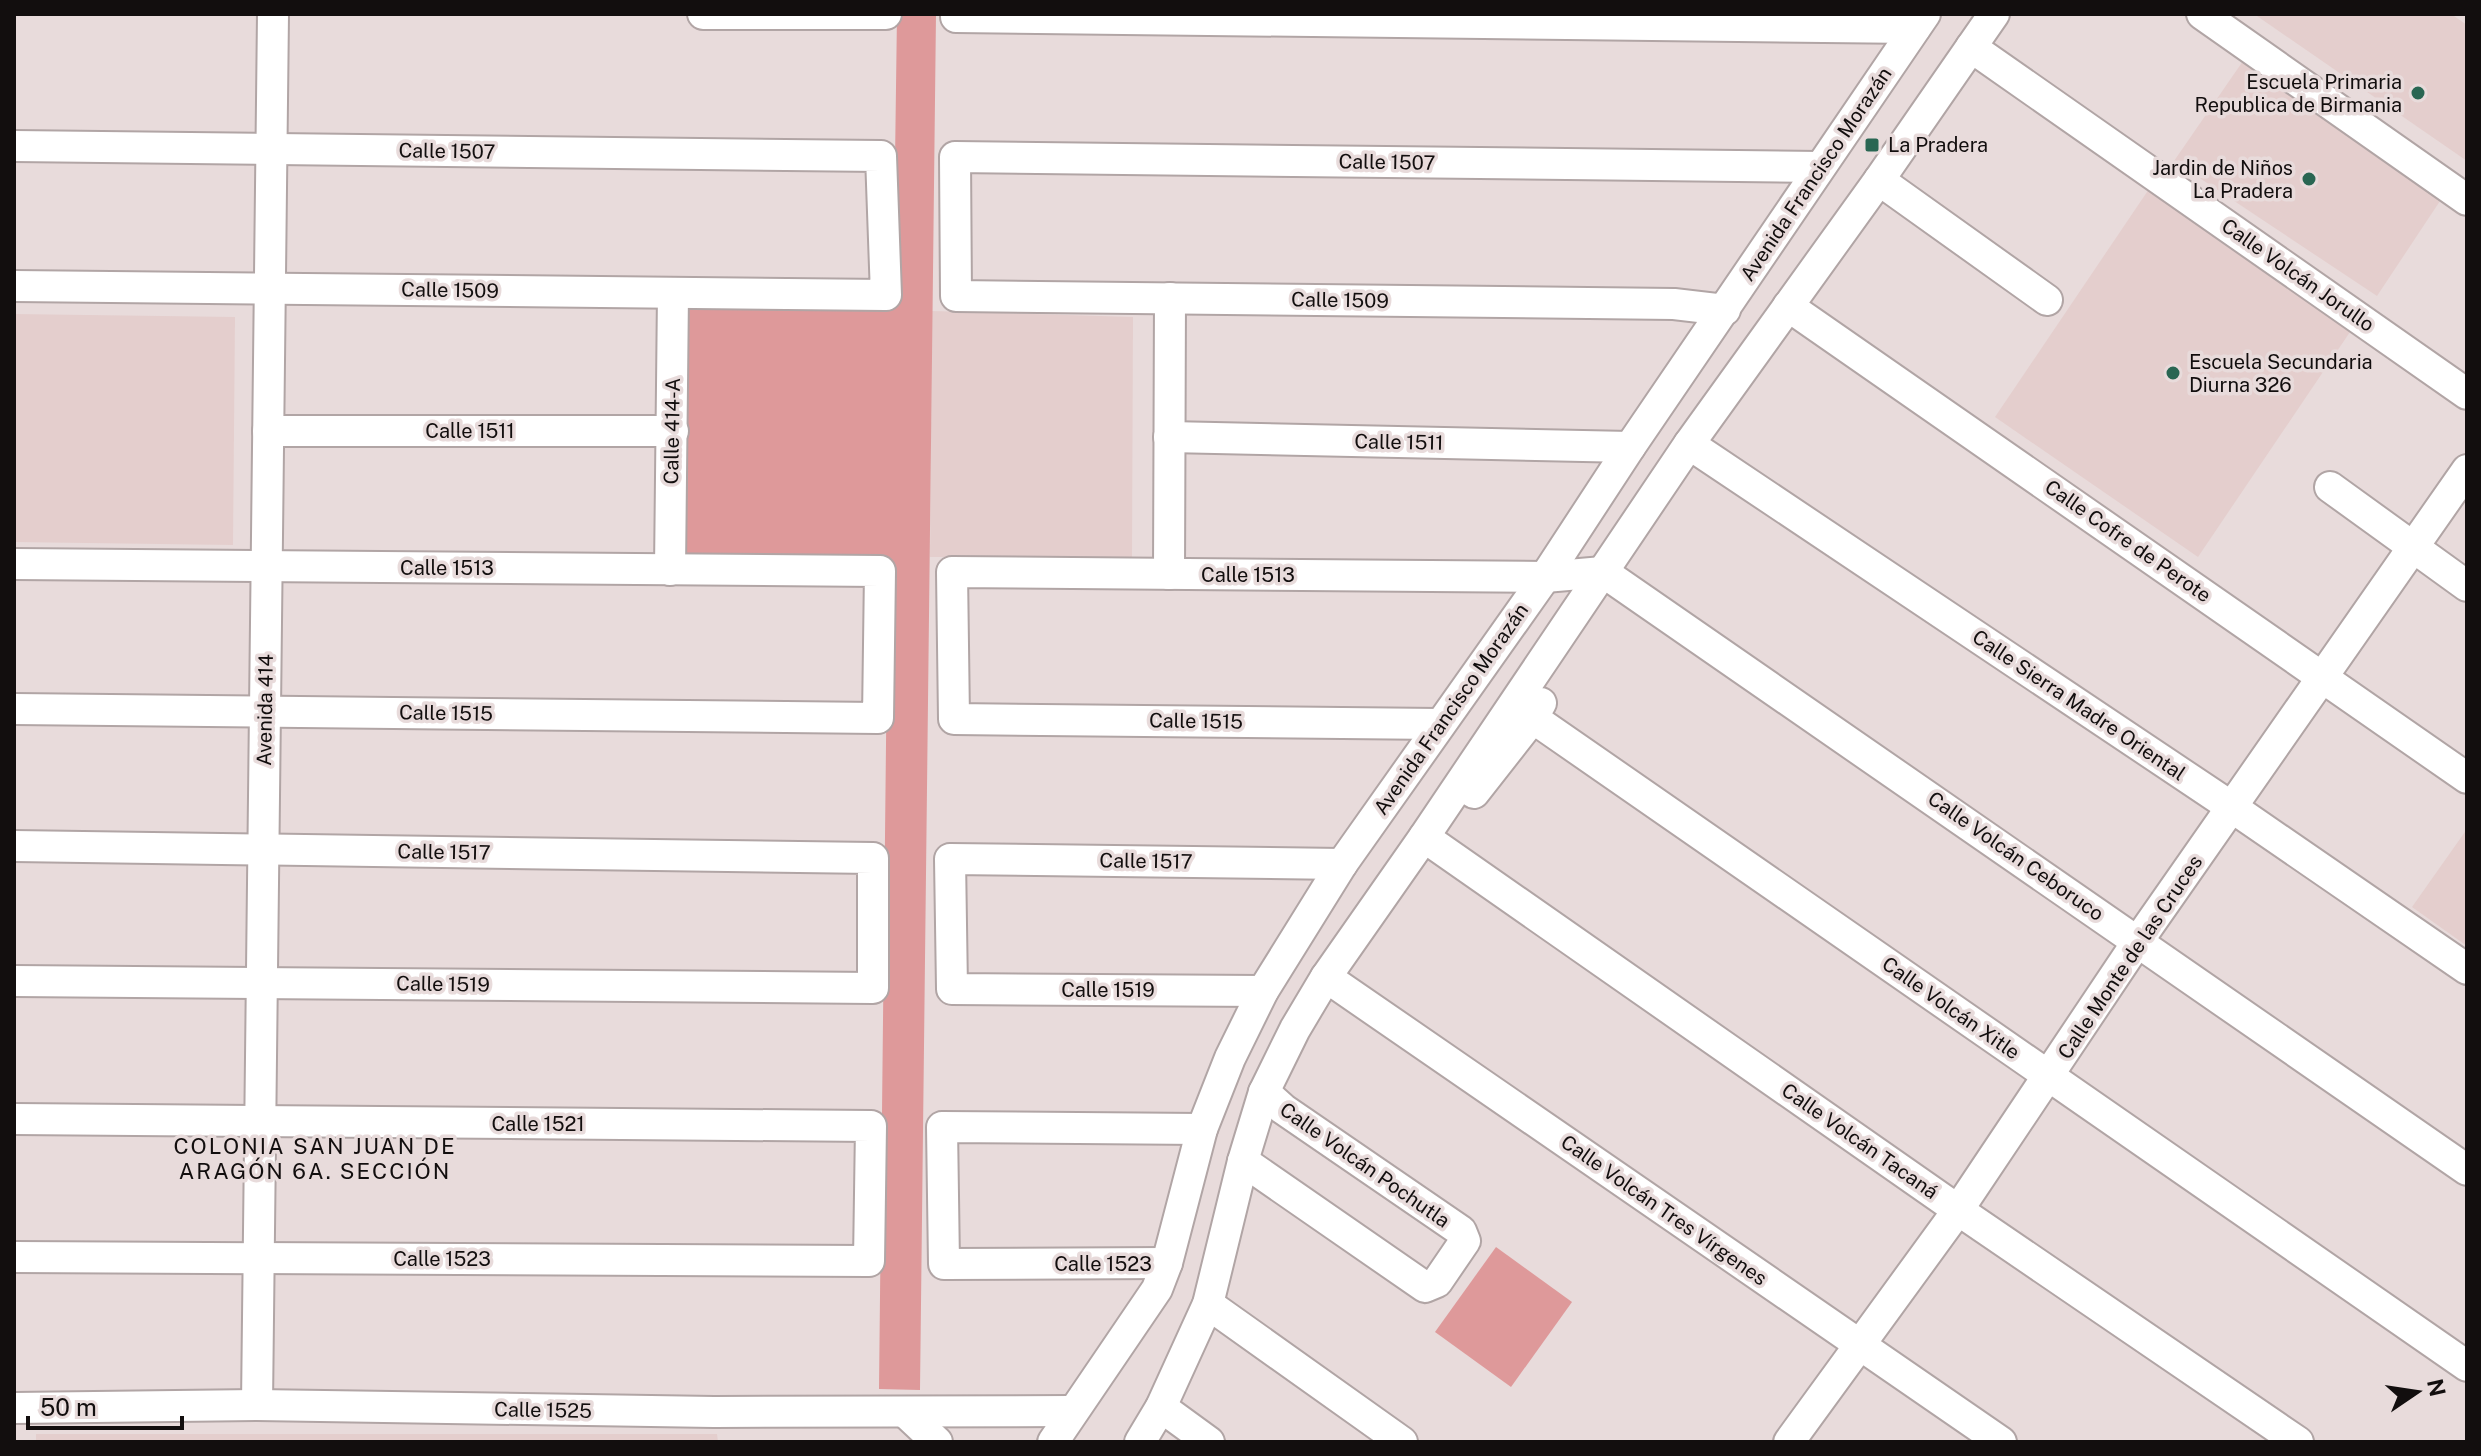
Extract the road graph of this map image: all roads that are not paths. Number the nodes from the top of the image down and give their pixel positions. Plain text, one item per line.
1 (273, 14) edge
2 (703, 14) edge
3 (1994, 14) edge
4 (2202, 14) edge
5 (886, 15) edge
6 (956, 15) edge
7 (1454, 18) edge
8 (1920, 21) edge
9 (1971, 47) junction
10 (14, 146) edge
11 (272, 149) junction
12 (1819, 167) junction
13 (1879, 180) junction
14 (2467, 200) edge
15 (14, 286) edge
16 (270, 288) junction
17 (673, 293) junction
18 (886, 295) joint
19 (956, 296) joint
20 (1170, 298) junction
21 (2047, 300) dead end
22 (1788, 306) junction
23 (1725, 310) junction
24 (2467, 394) edge
25 (268, 431) junction
26 (673, 431) junction
27 (1169, 437) junction
28 (1689, 444) junction
29 (1630, 447) junction
30 (2467, 470) edge
31 (2330, 487) dead end
32 (2414, 549) junction
33 (14, 564) edge
34 (267, 566) junction
35 (670, 570) junction
36 (1603, 572) junction
37 (1169, 574) junction
38 (1545, 577) junction
39 (2467, 586) edge
40 (2324, 677) junction
41 (14, 709) edge
42 (265, 711) junction
43 (1523, 712) junction
44 (878, 718) joint
45 (954, 719) joint
46 (1439, 724) junction
47 (2467, 778) edge
48 (2233, 808) junction
49 (1432, 825) junction
50 (14, 846) edge
51 (264, 850) junction
52 (1342, 864) junction
53 (2138, 941) junction
54 (2467, 969) edge
55 (1326, 977) junction
56 (14, 981) edge
57 (262, 983) junction
58 (873, 988) joint
59 (952, 989) joint
60 (1263, 991) junction
61 (2050, 1075) junction
62 (1264, 1092) junction
63 (14, 1119) edge
64 (261, 1121) junction
65 (1202, 1129) junction
66 (1243, 1161) junction
67 (2467, 1170) edge
68 (1958, 1210) junction
69 (14, 1257) edge
70 (259, 1258) junction
71 (869, 1261) joint
72 (1167, 1263) junction
73 (1208, 1304) junction
74 (1861, 1345) junction
75 (2467, 1366) edge
76 (257, 1405) junction
77 (1161, 1407) junction
78 (14, 1408) edge
79 (1072, 1411) junction
80 (905, 1412) junction
81 (937, 1442) edge
82 (1053, 1442) edge
83 (1140, 1442) edge
84 (1209, 1442) edge
85 (1402, 1442) edge
86 (1789, 1442) edge
87 (2001, 1442) edge
88 (2298, 1442) edge

1 - 11 street, Avenida 414
2 - 5 street
3 - 9 street
4 - 14 street
6 - 7 street
7 - 8 street
8 - 12 street, Avenida Francisco Morazán
9 - 13 street
9 - 24 street, Calle Volcán Jorullo
10 - 11 street, Calle 1507
11 - 16 street, Avenida 414
11 - 18 street, Calle 1507
12 - 19 street, Calle 1507
12 - 23 street, Avenida Francisco Morazán
13 - 21 street
13 - 22 street
15 - 16 street, Calle 1509
16 - 17 street, Calle 1509
16 - 25 street, Avenida 414
17 - 18 street, Calle 1509
17 - 26 street, Calle 414-A
19 - 20 street, Calle 1509
20 - 23 street, Calle 1509
20 - 27 street
22 - 28 street
22 - 40 street, Calle Cofre de Perote
23 - 29 street, Avenida Francisco Morazán
25 - 26 street, Calle 1511
25 - 34 street, Avenida 414
26 - 35 street, Calle 414-A
27 - 29 street, Calle 1511
27 - 37 street
28 - 36 street
28 - 48 street, Calle Sierra Madre Oriental
29 - 38 street, Avenida Francisco Morazán
30 - 32 street, Calle Monte de las Cruces
31 - 32 street
32 - 39 street
32 - 40 street, Calle Monte de las Cruces
33 - 34 street, Calle 1513
34 - 35 street, Calle 1513
34 - 42 street, Avenida 414
35 - 44 street, Calle 1513
36 - 38 street, Calle 1513
36 - 43 street
36 - 53 street, Calle Volcán Ceboruco
37 - 38 street, Calle 1513
37 - 45 street, Calle 1513
38 - 46 street, Avenida Francisco Morazán
40 - 47 street, Calle Cofre de Perote
40 - 48 street, Calle Monte de las Cruces
41 - 42 street, Calle 1515
42 - 44 street, Calle 1515
42 - 51 street, Avenida 414
43 - 49 street
43 - 61 street, Calle Volcán Xitle
45 - 46 street, Calle 1515
46 - 52 street, Avenida Francisco Morazán
48 - 53 street, Calle Monte de las Cruces
48 - 54 street, Calle Sierra Madre Oriental
49 - 55 street
49 - 68 street, Calle Volcán Tacaná
50 - 51 street, Calle 1517
51 - 57 street, Avenida 414
51 - 58 street, Calle 1517
52 - 59 street, Calle 1517
52 - 60 street, Avenida Francisco Morazán
53 - 61 street, Calle Monte de las Cruces
53 - 67 street, Calle Volcán Ceboruco
55 - 62 street
55 - 74 street, Calle Volcán Tres Vírgenes
56 - 57 street, Calle 1519
57 - 58 street, Calle 1519
57 - 64 street, Avenida 414
59 - 60 street, Calle 1519
60 - 65 street, Avenida Francisco Morazán
61 - 68 street, Calle Monte de las Cruces
61 - 75 street, Calle Volcán Xitle
62 - 66 street
62 - 66 street, Calle Volcán Pochutla
63 - 64 street, Calle 1521
64 - 70 street, Avenida 414
64 - 71 street, Calle 1521
65 - 72 street, Avenida Francisco Morazán
65 - 72 street, Calle 1523
66 - 73 street
68 - 74 street, Calle Monte de las Cruces
68 - 88 street, Calle Volcán Tacaná
69 - 70 street, Calle 1523
70 - 71 street, Calle 1523
70 - 76 street, Avenida 414
72 - 79 street, Avenida Francisco Morazán
73 - 77 street
73 - 85 street
74 - 86 street, Calle Monte de las Cruces
74 - 87 street, Calle Volcán Tres Vírgenes
76 - 78 street, Calle 1525
76 - 80 street, Calle 1525
77 - 83 street
77 - 84 street
79 - 80 street, Calle 1525
79 - 82 street, Avenida Francisco Morazán
80 - 81 street

